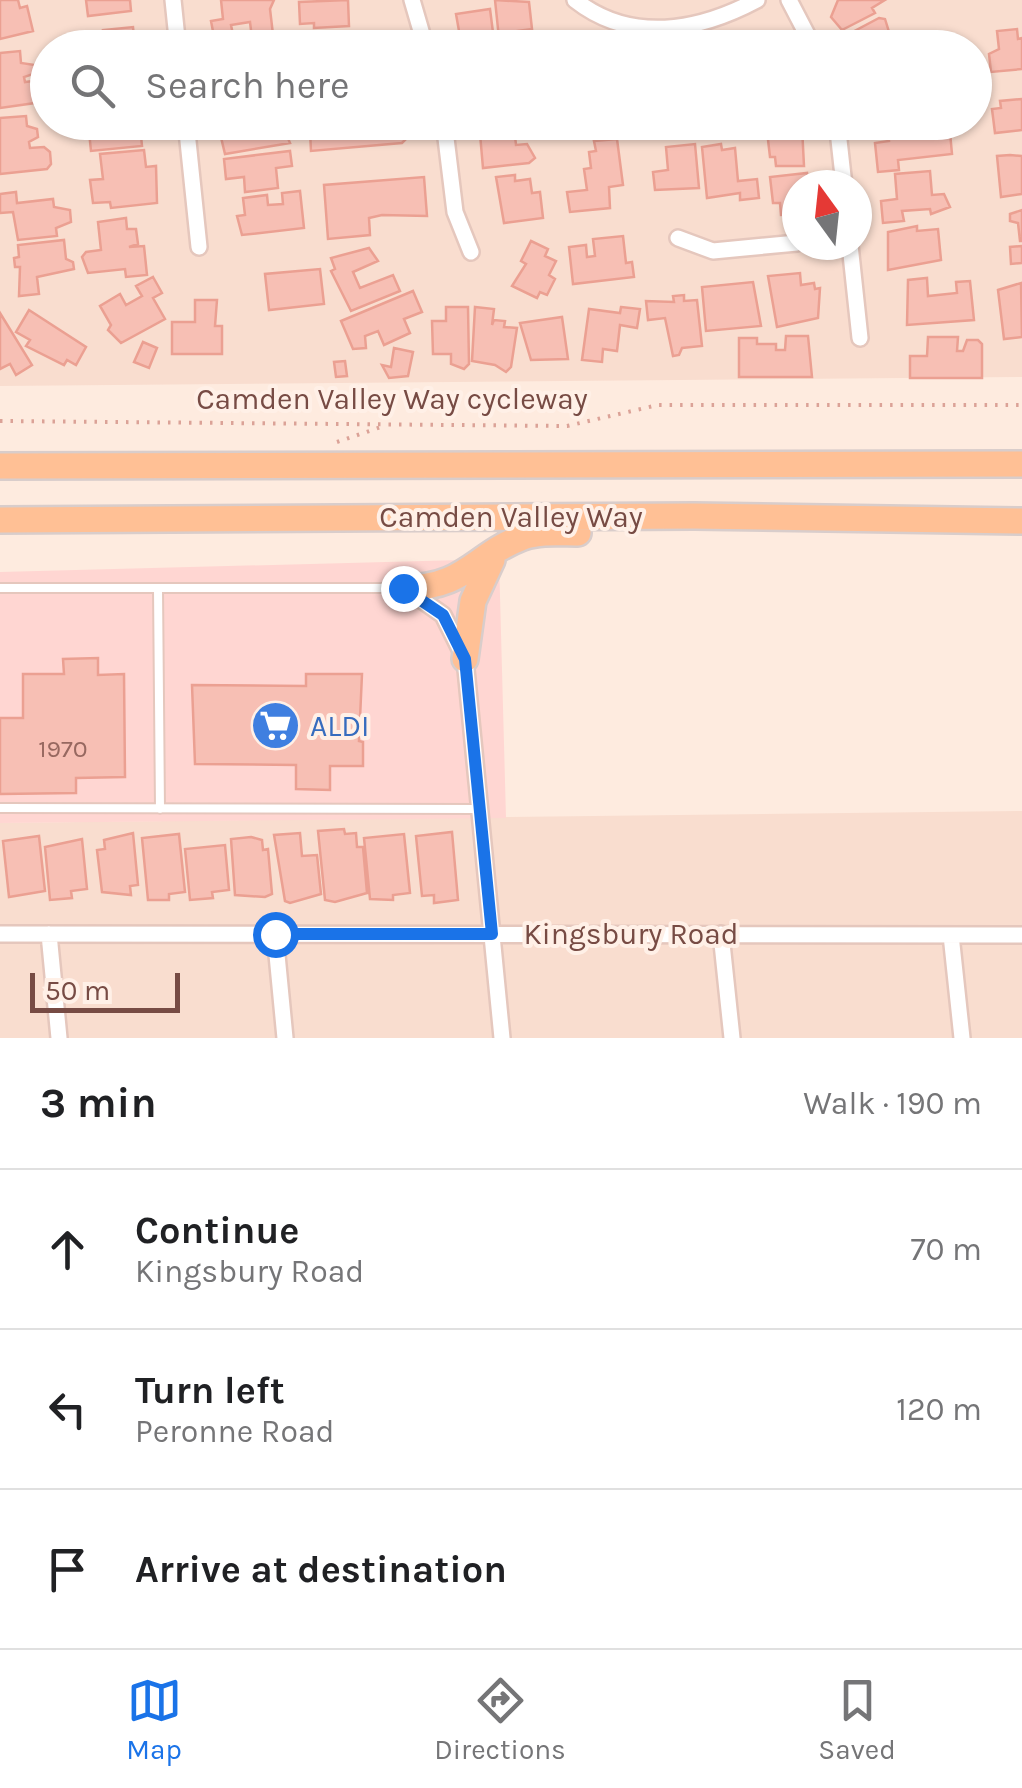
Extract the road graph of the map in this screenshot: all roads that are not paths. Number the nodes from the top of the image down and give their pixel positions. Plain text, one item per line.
1 (173, 0) edge
2 (412, 0) edge
3 (575, 0) edge
4 (757, 0) edge
5 (789, 0) edge
6 (176, 30) edge
7 (421, 30) edge
8 (805, 30) edge
9 (188, 140) edge
10 (446, 140) edge
11 (839, 140) edge
12 (842, 170) edge
13 (678, 238) dead end
14 (782, 245) edge
15 (199, 247) dead end
16 (470, 252) dead end
17 (852, 260) edge
18 (860, 338) dead end
19 (1022, 464) edge
20 (0, 466) edge
21 (694, 516) junction
22 (0, 520) edge
23 (1022, 521) edge
24 (497, 552) junction
25 (0, 588) edge
26 (403, 588) junction
27 (158, 589) junction
28 (465, 659) junction
29 (0, 808) edge
30 (160, 809) junction
31 (480, 810) junction
32 (0, 934) edge
33 (49, 934) junction
34 (275, 934) junction
35 (492, 934) junction
36 (721, 934) junction
37 (952, 934) junction
38 (1022, 935) edge
39 (59, 1038) edge
40 (285, 1038) edge
41 (502, 1038) edge
42 (732, 1038) edge
43 (962, 1038) edge

1 - 6 street
2 - 7 street
3 - 4 street
5 - 8 street
9 - 15 street
10 - 16 street
11 - 12 street
13 - 14 street
17 - 18 street
19 - 20 main road, Camden Valley Way
21 - 22 main road, Camden Valley Way
21 - 23 main road, Camden Valley Way
21 - 24 main road
24 - 26 main road
24 - 28 main road
25 - 27 lane
26 - 27 lane
26 - 28 street
27 - 30 lane
28 - 31 street
29 - 30 lane
30 - 31 lane
31 - 35 street
32 - 33 street, Kingsbury Road
33 - 34 street, Kingsbury Road
33 - 39 street
34 - 35 street, Kingsbury Road
34 - 40 street
35 - 36 street, Kingsbury Road
35 - 41 street
36 - 37 street, Kingsbury Road
36 - 42 street
37 - 38 street, Kingsbury Road
37 - 43 street

